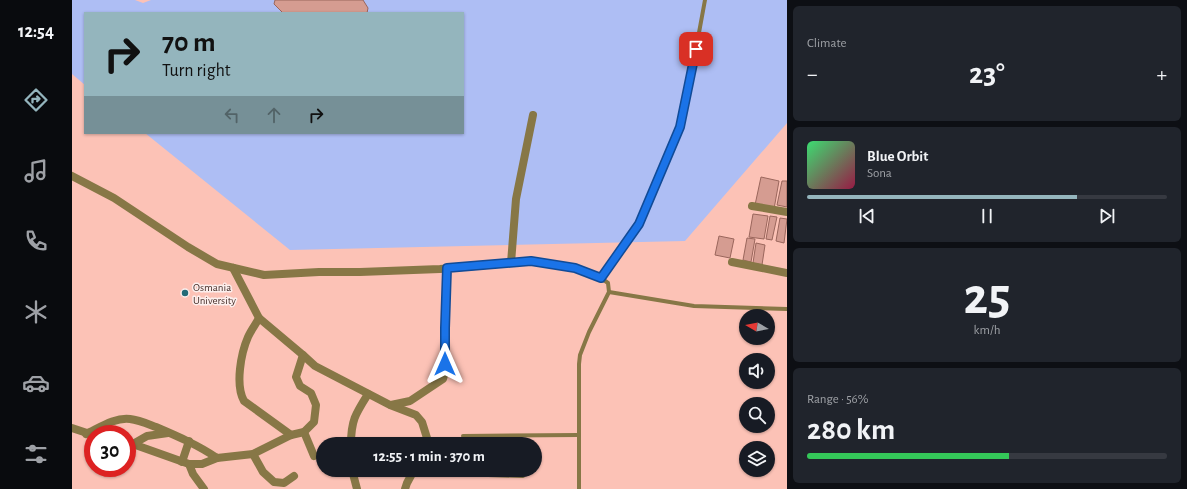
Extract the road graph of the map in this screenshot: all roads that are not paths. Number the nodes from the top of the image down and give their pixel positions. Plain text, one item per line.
1 (706, 0) edge
2 (533, 115) dead end
3 (72, 176) edge
4 (752, 206) dead end
5 (787, 212) edge
6 (511, 262) junction
7 (732, 262) dead end
8 (233, 268) junction
9 (447, 268) junction
10 (787, 273) edge
11 (601, 278) junction
12 (609, 292) junction
13 (787, 309) edge
14 (260, 318) junction
15 (303, 355) junction
16 (368, 394) junction
17 (390, 405) junction
18 (107, 425) edge
19 (72, 428) edge
20 (84, 432) edge
21 (304, 432) junction
22 (169, 433) junction
23 (291, 435) junction
24 (579, 435) junction
25 (463, 436) dead end
26 (507, 436) joint
27 (351, 437) edge
28 (427, 437) edge
29 (136, 441) edge
30 (189, 441) junction
31 (136, 445) edge
32 (253, 454) junction
33 (314, 456) dead end
34 (217, 458) junction
35 (185, 463) junction
36 (294, 476) dead end
37 (354, 477) edge
38 (410, 477) edge
39 (204, 489) edge
40 (357, 489) edge
41 (405, 489) edge
42 (579, 489) edge

1 - 11 lane
2 - 6 street
3 - 8 street
4 - 5 street
6 - 9 street
6 - 11 lane
7 - 10 street
8 - 9 street
8 - 14 street
9 - 17 street
11 - 12 lane
12 - 13 lane
12 - 24 lane
14 - 15 street
14 - 23 street
15 - 16 street
15 - 21 street
16 - 17 street
16 - 27 street
17 - 28 street
18 - 22 street
19 - 20 street
21 - 23 street
21 - 33 street
22 - 29 street
22 - 30 street
23 - 32 street
24 - 26 lane
24 - 42 lane
25 - 26 lane
30 - 34 street
30 - 35 street
31 - 35 street
32 - 34 street
32 - 36 street
34 - 35 street
35 - 39 street
37 - 40 street
38 - 41 street

